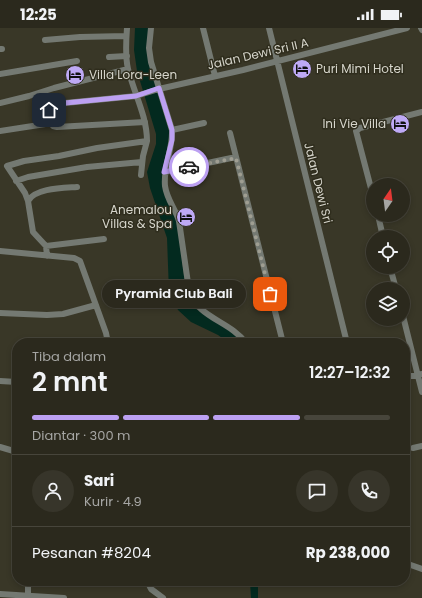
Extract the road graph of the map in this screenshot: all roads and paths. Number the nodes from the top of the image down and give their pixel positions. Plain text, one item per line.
1 (127, 28) edge
2 (151, 28) edge
3 (203, 28) edge
4 (269, 28) edge
5 (407, 28) edge
6 (126, 36) junction
7 (45, 40) dead end
8 (127, 56) junction
9 (109, 57) dead end
10 (77, 61) dead end
11 (277, 61) junction
12 (128, 69) junction
13 (0, 74) edge
14 (215, 76) junction
15 (158, 89) junction
16 (137, 96) junction
17 (0, 103) edge
18 (422, 112) edge
19 (145, 122) junction
20 (52, 123) junction
21 (204, 123) dead end
22 (172, 130) junction
23 (0, 131) edge
24 (230, 133) dead end
25 (147, 141) junction
26 (236, 158) junction
27 (142, 162) junction
28 (164, 172) junction
29 (141, 175) dead end
30 (368, 178) edge
31 (16, 181) junction
32 (77, 187) dead end
33 (28, 202) junction
34 (104, 239) dead end
35 (46, 246) junction
36 (0, 251) edge
37 (47, 256) junction
38 (96, 305) junction
39 (0, 313) edge
40 (406, 326) edge
41 (107, 338) edge
42 (241, 338) edge
43 (282, 338) edge
44 (345, 338) edge
45 (409, 338) edge
46 (410, 340) edge
47 (420, 374) edge
48 (410, 377) edge
49 (0, 381) edge
50 (12, 382) edge
51 (422, 392) edge
52 (422, 446) edge
53 (0, 447) edge
54 (413, 448) dead end
55 (12, 451) edge
56 (410, 565) edge
57 (422, 569) edge
58 (28, 586) edge
59 (150, 586) edge
60 (0, 594) edge
61 (28, 595) junction
62 (64, 598) edge
63 (163, 598) edge

1 - 6 street
2 - 15 street
3 - 14 street
4 - 11 street, Jalan Dewi Sri
5 - 11 street, Jalan Dewi Sri II A
6 - 7 street
6 - 8 street
8 - 9 street
8 - 12 street
10 - 13 street
11 - 14 street, Jalan Dewi Sri II A
11 - 44 street, Jalan Dewi Sri
12 - 16 street
12 - 17 street
14 - 15 street, Jalan Dewi Sri II A
15 - 16 street, Jalan Dewi Sri II A
15 - 22 street
16 - 19 street
16 - 20 street, Jalan Dewi Sri II A
18 - 30 street
19 - 20 street
19 - 25 street
20 - 23 street
21 - 22 street
22 - 28 street
24 - 26 street
25 - 27 street
25 - 31 street
26 - 28 street
26 - 43 street
27 - 29 street
27 - 31 street
28 - 42 street
31 - 33 street
32 - 33 street
33 - 35 street
34 - 35 street
35 - 37 street
36 - 37 street
37 - 38 street
38 - 39 street
38 - 41 street
40 - 45 street
46 - 47 street
47 - 48 street
47 - 51 street
49 - 50 street
52 - 54 street
53 - 55 street
56 - 57 street
58 - 61 street
59 - 63 street
60 - 61 street
61 - 62 street

